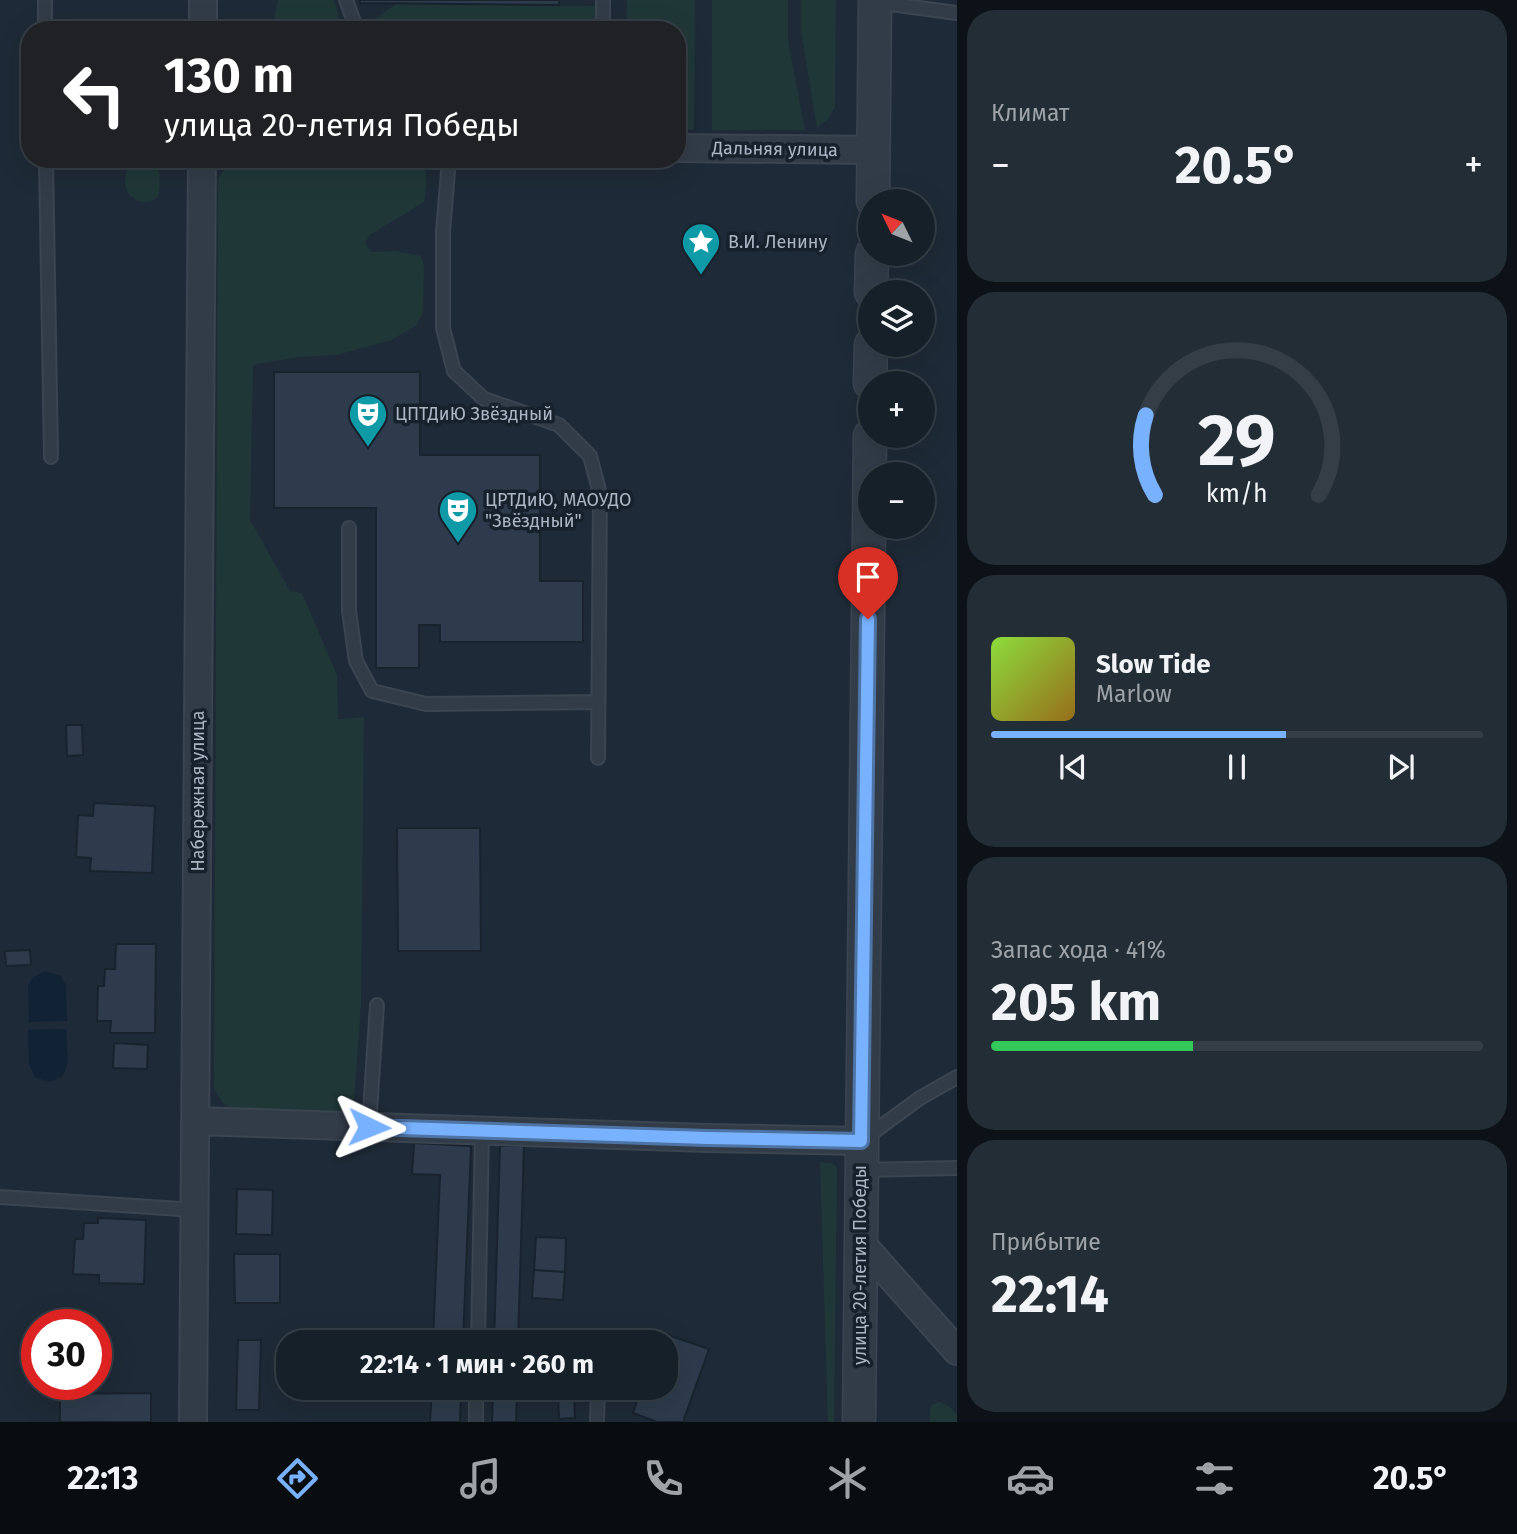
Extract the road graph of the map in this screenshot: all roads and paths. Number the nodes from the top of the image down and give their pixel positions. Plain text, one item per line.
1 (45, 0) edge
2 (203, 0) edge
3 (346, 0) edge
4 (603, 0) edge
5 (875, 1) edge
6 (957, 13) edge
7 (45, 21) edge
8 (203, 21) edge
9 (354, 21) edge
10 (603, 21) edge
11 (686, 148) edge
12 (873, 150) junction
13 (46, 168) edge
14 (202, 168) edge
15 (448, 168) edge
16 (873, 189) edge
17 (870, 448) edge
18 (51, 457) dead end
19 (349, 528) dead end
20 (598, 702) junction
21 (598, 758) dead end
22 (377, 1004) dead end
23 (957, 1077) edge
24 (195, 1121) junction
25 (369, 1127) junction
26 (482, 1130) junction
27 (861, 1156) junction
28 (957, 1168) edge
29 (0, 1197) edge
30 (195, 1210) junction
31 (861, 1244) junction
32 (478, 1330) edge
33 (957, 1351) edge
34 (477, 1400) edge
35 (598, 1400) edge
36 (193, 1422) edge
37 (476, 1422) edge
38 (597, 1422) edge
39 (859, 1422) edge

1 - 7 lane
2 - 8 street
3 - 9 lane
4 - 10 lane
5 - 6 lane
5 - 12 street
11 - 12 street, Дальняя улица
12 - 16 street
13 - 18 lane
14 - 24 street, Набережная улица
15 - 20 lane
17 - 27 street, улица 20-летия Победы
19 - 20 lane
20 - 21 lane
22 - 25 lane
23 - 27 lane
24 - 25 street
24 - 30 street, Набережная улица
25 - 26 street
26 - 27 street
26 - 32 lane
27 - 28 lane
27 - 31 street, улица 20-летия Победы
29 - 30 lane
30 - 36 street, Набережная улица
31 - 33 street
31 - 39 street, улица 20-летия Победы
34 - 37 lane
35 - 38 lane

